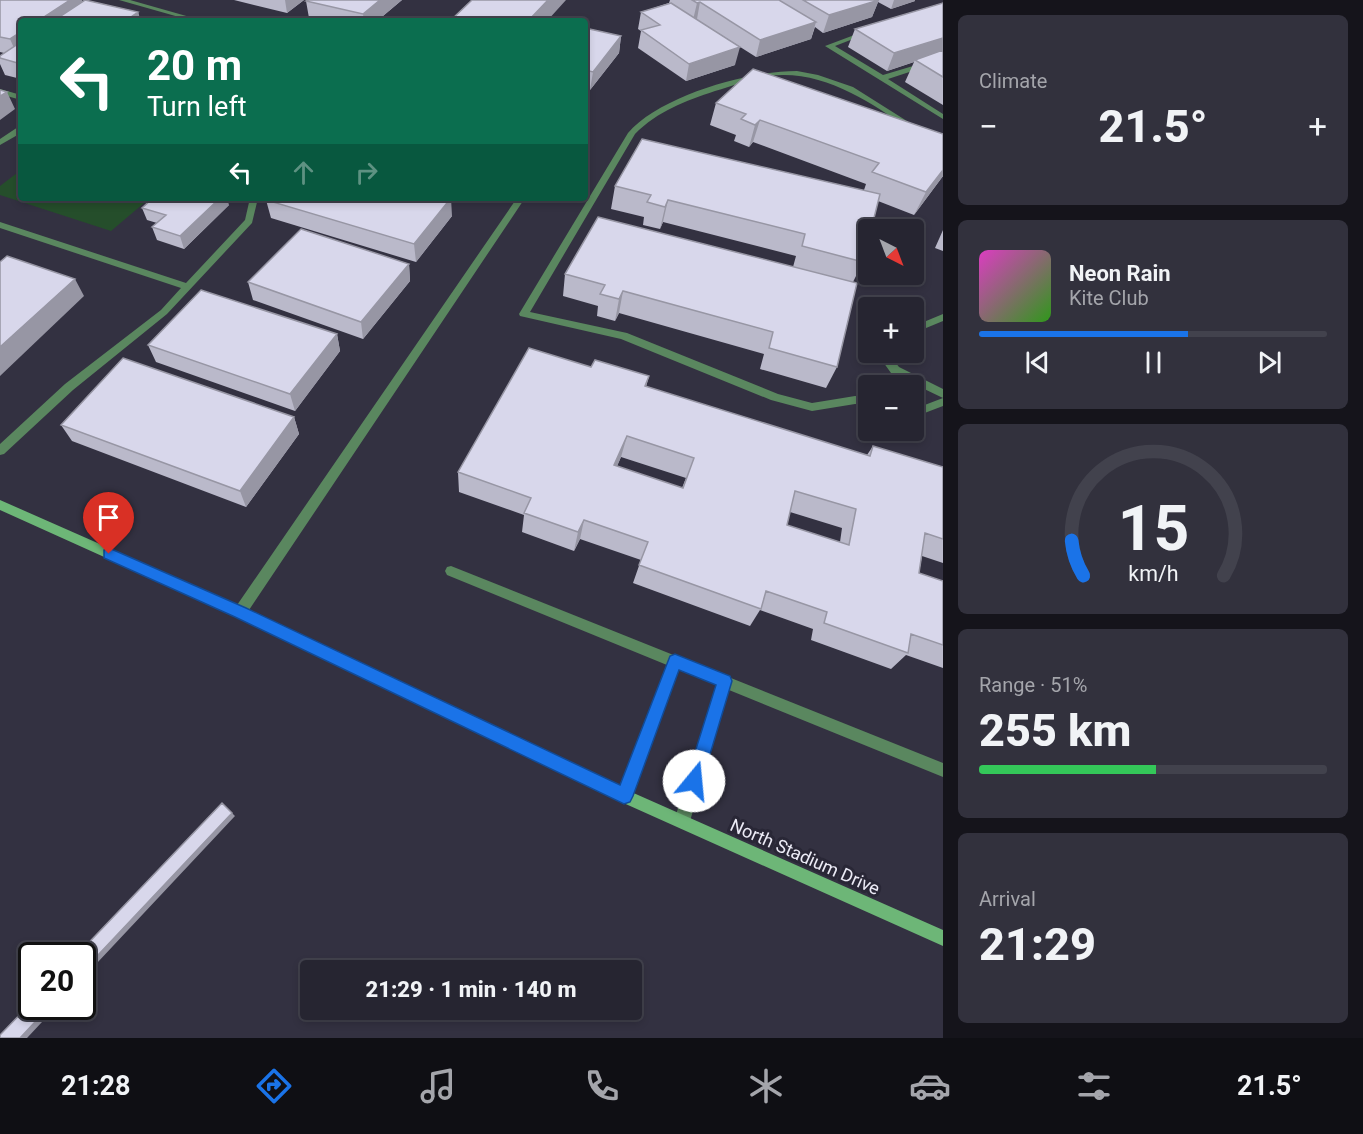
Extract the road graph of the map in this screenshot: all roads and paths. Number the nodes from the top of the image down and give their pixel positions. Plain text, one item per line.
1 (122, 0) edge
2 (190, 18) edge
3 (880, 27) edge
4 (943, 59) edge
5 (882, 78) junction
6 (0, 91) edge
7 (18, 97) edge
8 (943, 117) edge
9 (18, 131) edge
10 (925, 135) edge
11 (0, 143) edge
12 (253, 201) edge
13 (519, 201) edge
14 (0, 225) edge
15 (188, 287) junction
16 (943, 317) edge
17 (924, 326) edge
18 (890, 363) edge
19 (943, 394) edge
20 (858, 400) edge
21 (943, 402) edge
22 (924, 409) edge
23 (2, 449) edge
24 (0, 505) edge
25 (451, 571) dead end
26 (240, 612) junction
27 (675, 661) junction
28 (725, 681) junction
29 (943, 770) edge
30 (624, 796) junction
31 (682, 821) junction
32 (943, 938) edge

1 - 2 lane
3 - 5 lane
4 - 5 lane
5 - 8 lane
6 - 7 lane
9 - 11 lane
10 - 20 lane
12 - 15 lane
13 - 26 lane
14 - 15 lane
15 - 23 lane
16 - 17 lane
18 - 19 lane
21 - 22 lane
24 - 26 street, North Stadium Drive
25 - 27 lane
26 - 30 street, North Stadium Drive
27 - 28 lane
27 - 30 lane
28 - 29 lane
28 - 31 lane
30 - 31 street, North Stadium Drive
31 - 32 street, North Stadium Drive

